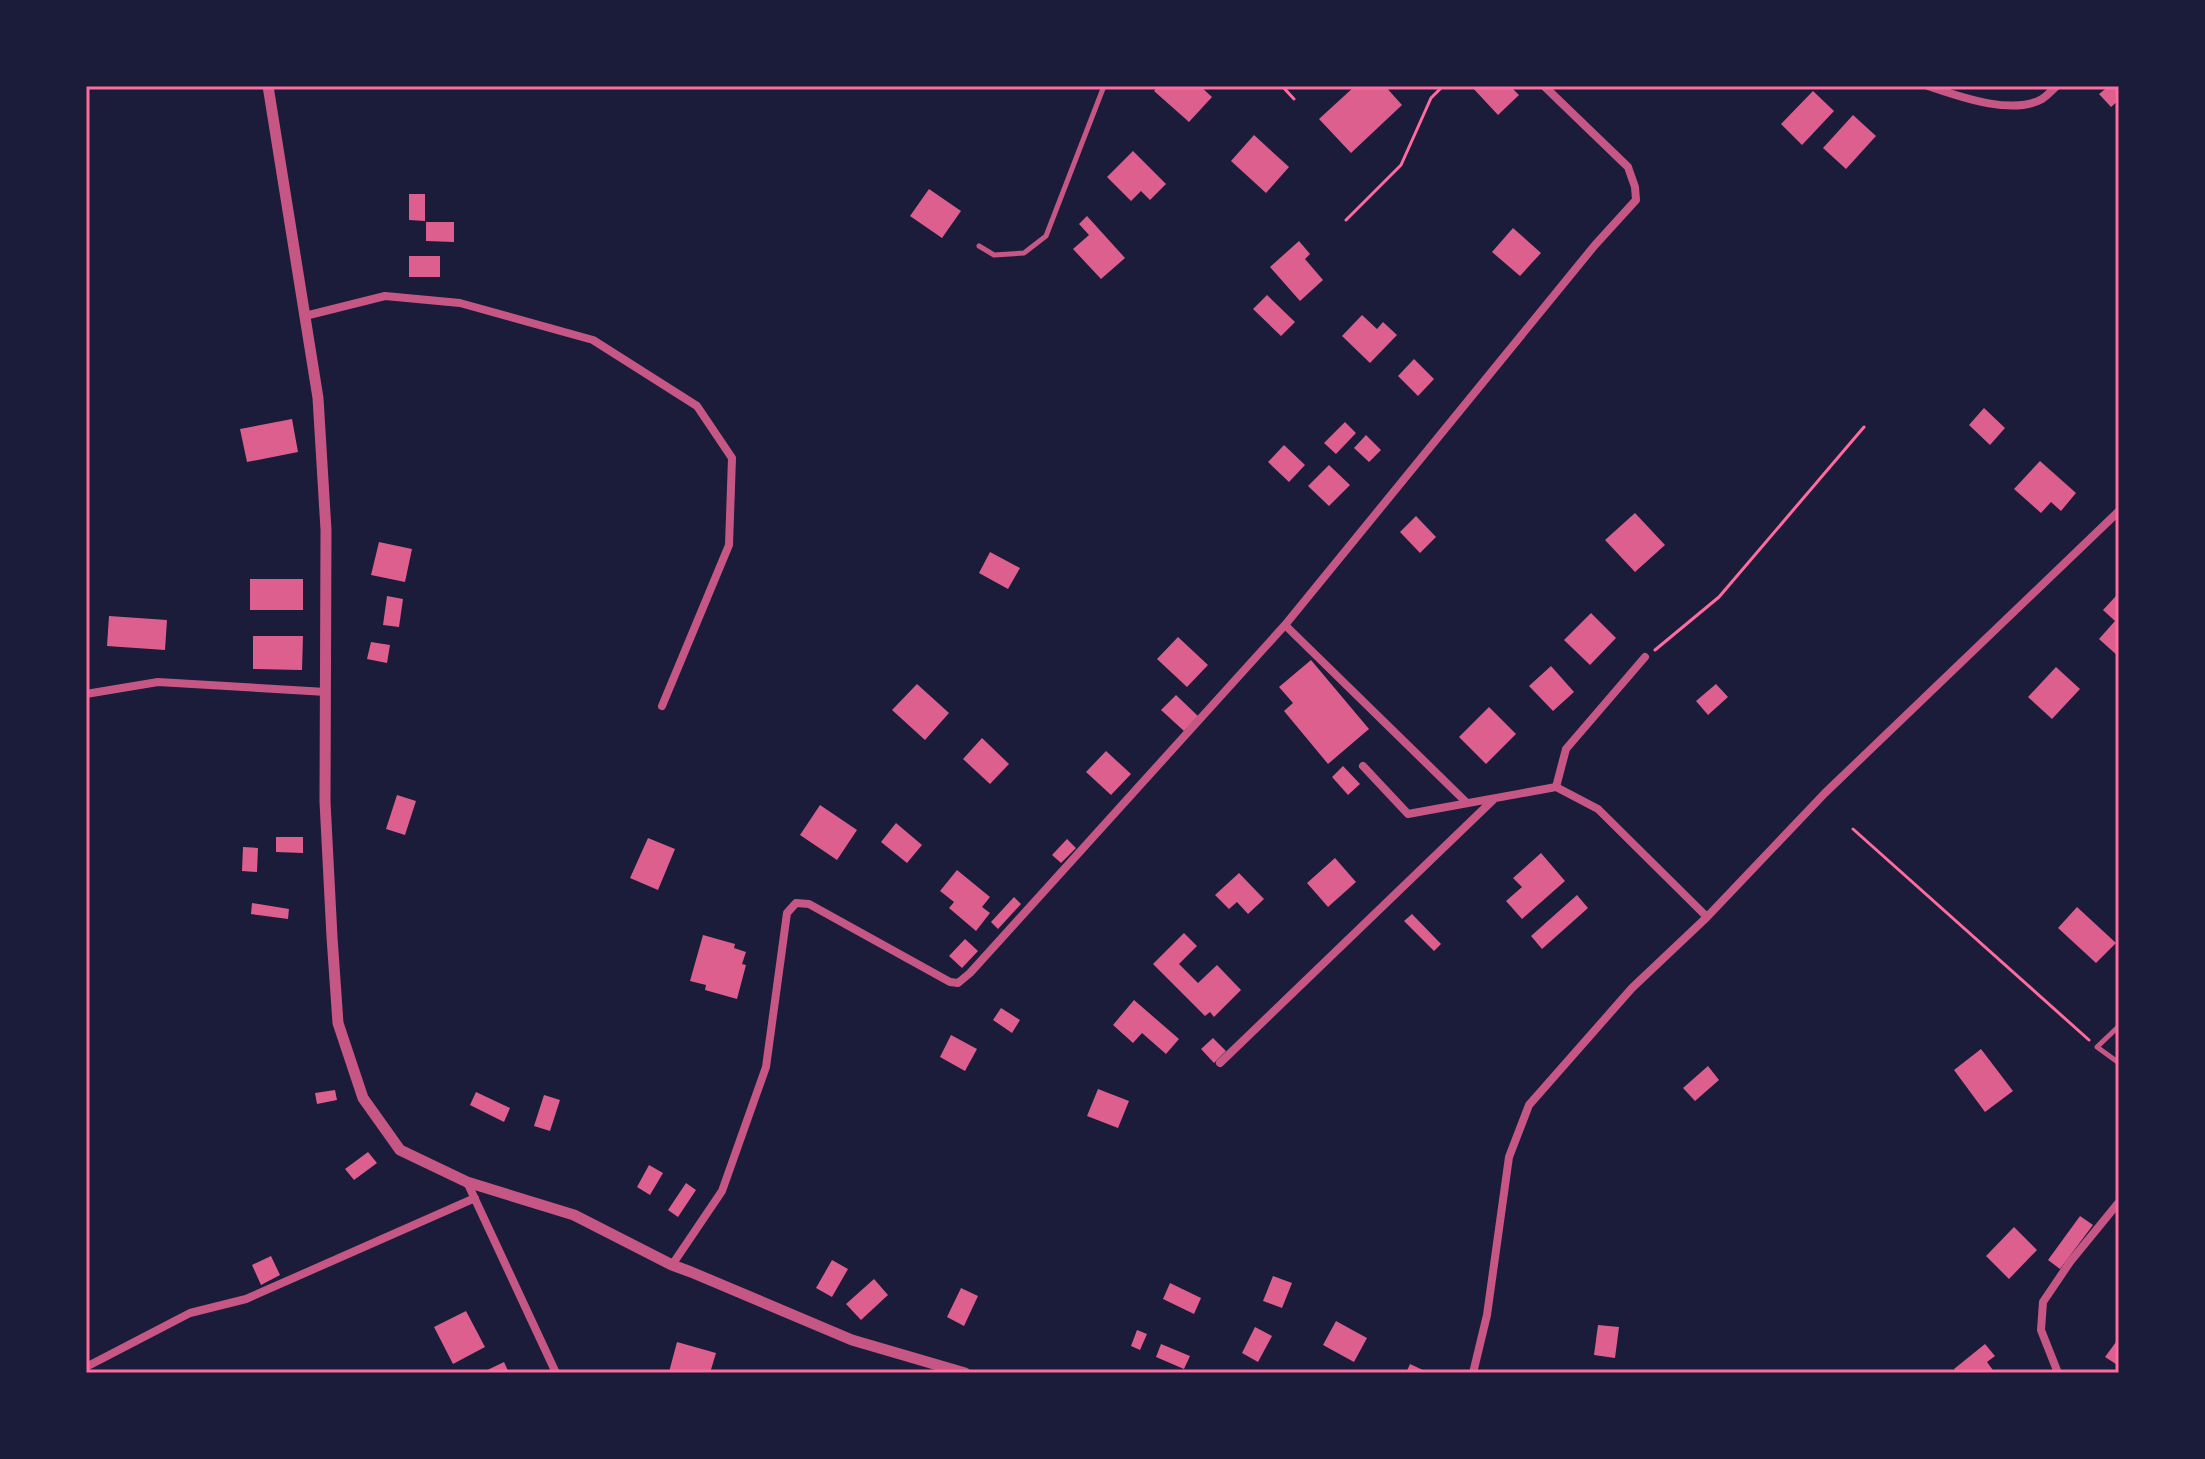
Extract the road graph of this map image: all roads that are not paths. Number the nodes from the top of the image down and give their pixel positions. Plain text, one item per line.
1 (268, 86) edge
2 (1104, 86) edge
3 (1544, 86) edge
4 (1928, 86) edge
5 (2057, 86) edge
6 (979, 246) dead end
7 (305, 316) junction
8 (2119, 511) edge
9 (1285, 625) junction
10 (1645, 657) road end
11 (326, 692) junction
12 (86, 694) edge
13 (662, 706) dead end
14 (1363, 766) dead end
15 (1556, 787) junction
16 (1495, 798) junction
17 (1467, 803) junction
18 (1707, 917) junction
19 (2119, 1026) edge
20 (1220, 1063) dead end
21 (2119, 1063) edge
22 (467, 1182) junction
23 (475, 1198) junction
24 (2119, 1202) edge
25 (672, 1265) junction
26 (86, 1367) edge
27 (556, 1373) edge
28 (965, 1373) edge
29 (1473, 1373) edge
30 (2058, 1373) edge

1 - 7 street
2 - 6 lane
3 - 9 street
4 - 5 street
7 - 11 street
7 - 13 street
8 - 18 street
9 - 17 street
9 - 25 street
10 - 15 street
11 - 12 street
11 - 22 street
14 - 17 street
15 - 16 street
15 - 18 street
16 - 17 street
16 - 20 street
18 - 29 street
19 - 21 lane
22 - 23 street
22 - 25 street
23 - 26 street
23 - 27 street
24 - 30 street
25 - 28 street

